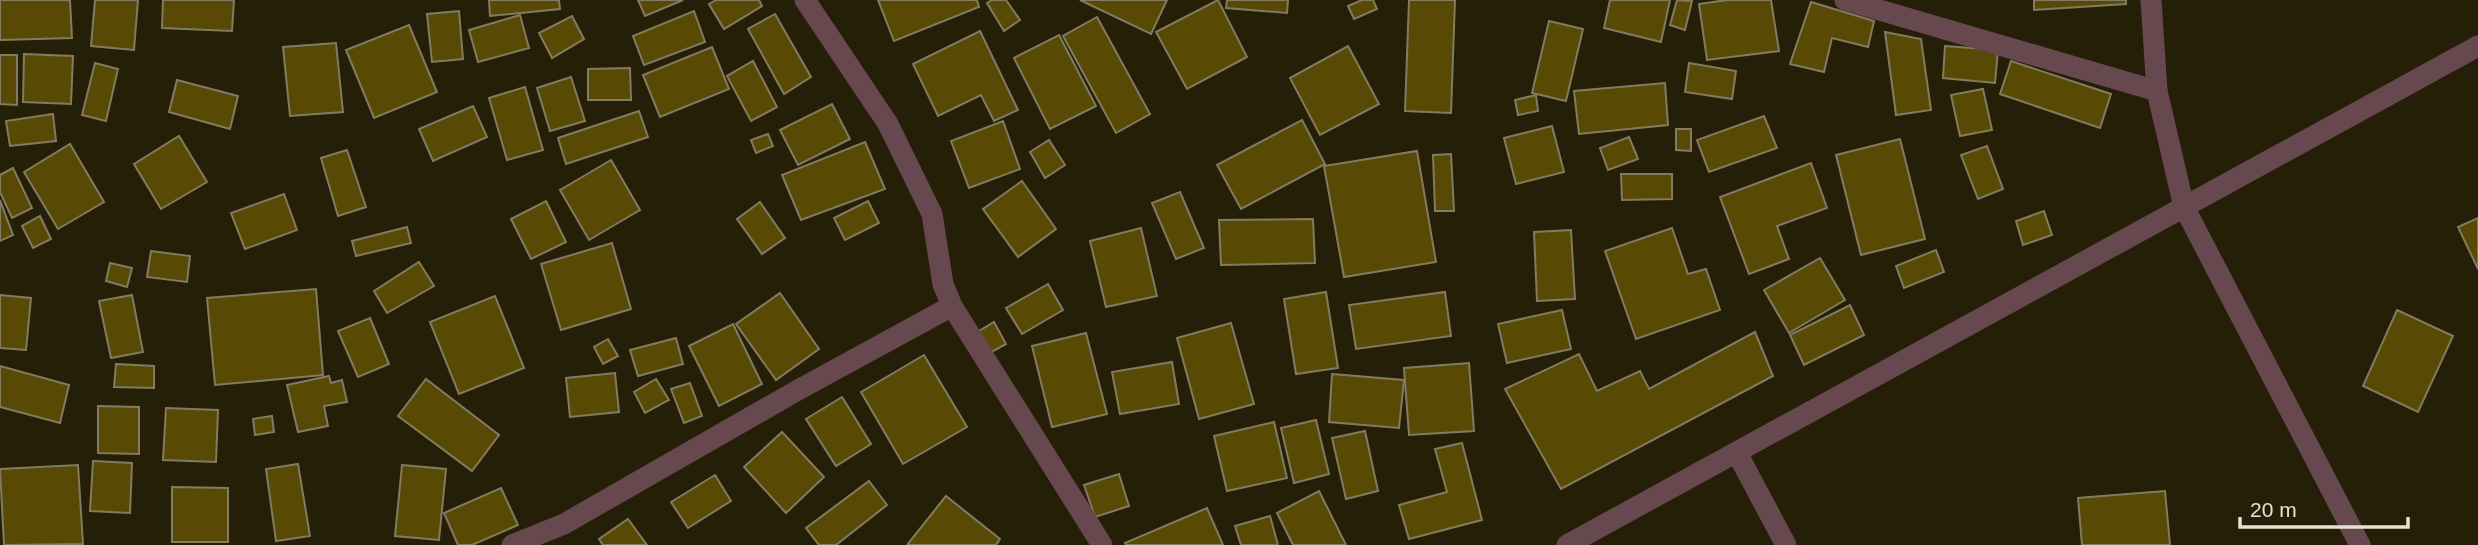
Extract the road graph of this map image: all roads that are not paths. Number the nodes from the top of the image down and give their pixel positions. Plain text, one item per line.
1 (805, 0) edge
2 (1845, 0) edge
3 (2151, 0) edge
4 (2478, 46) edge
5 (2157, 91) junction
6 (2184, 207) junction
7 (952, 306) junction
8 (1737, 453) junction
9 (512, 545) edge
10 (1102, 545) edge
11 (1567, 545) edge
12 (1786, 545) edge
13 (2360, 545) edge

1 - 7 street
2 - 5 street
3 - 5 street
4 - 6 street
5 - 6 street
6 - 8 street
6 - 13 street
7 - 9 street
7 - 10 street
8 - 11 street
8 - 12 street

